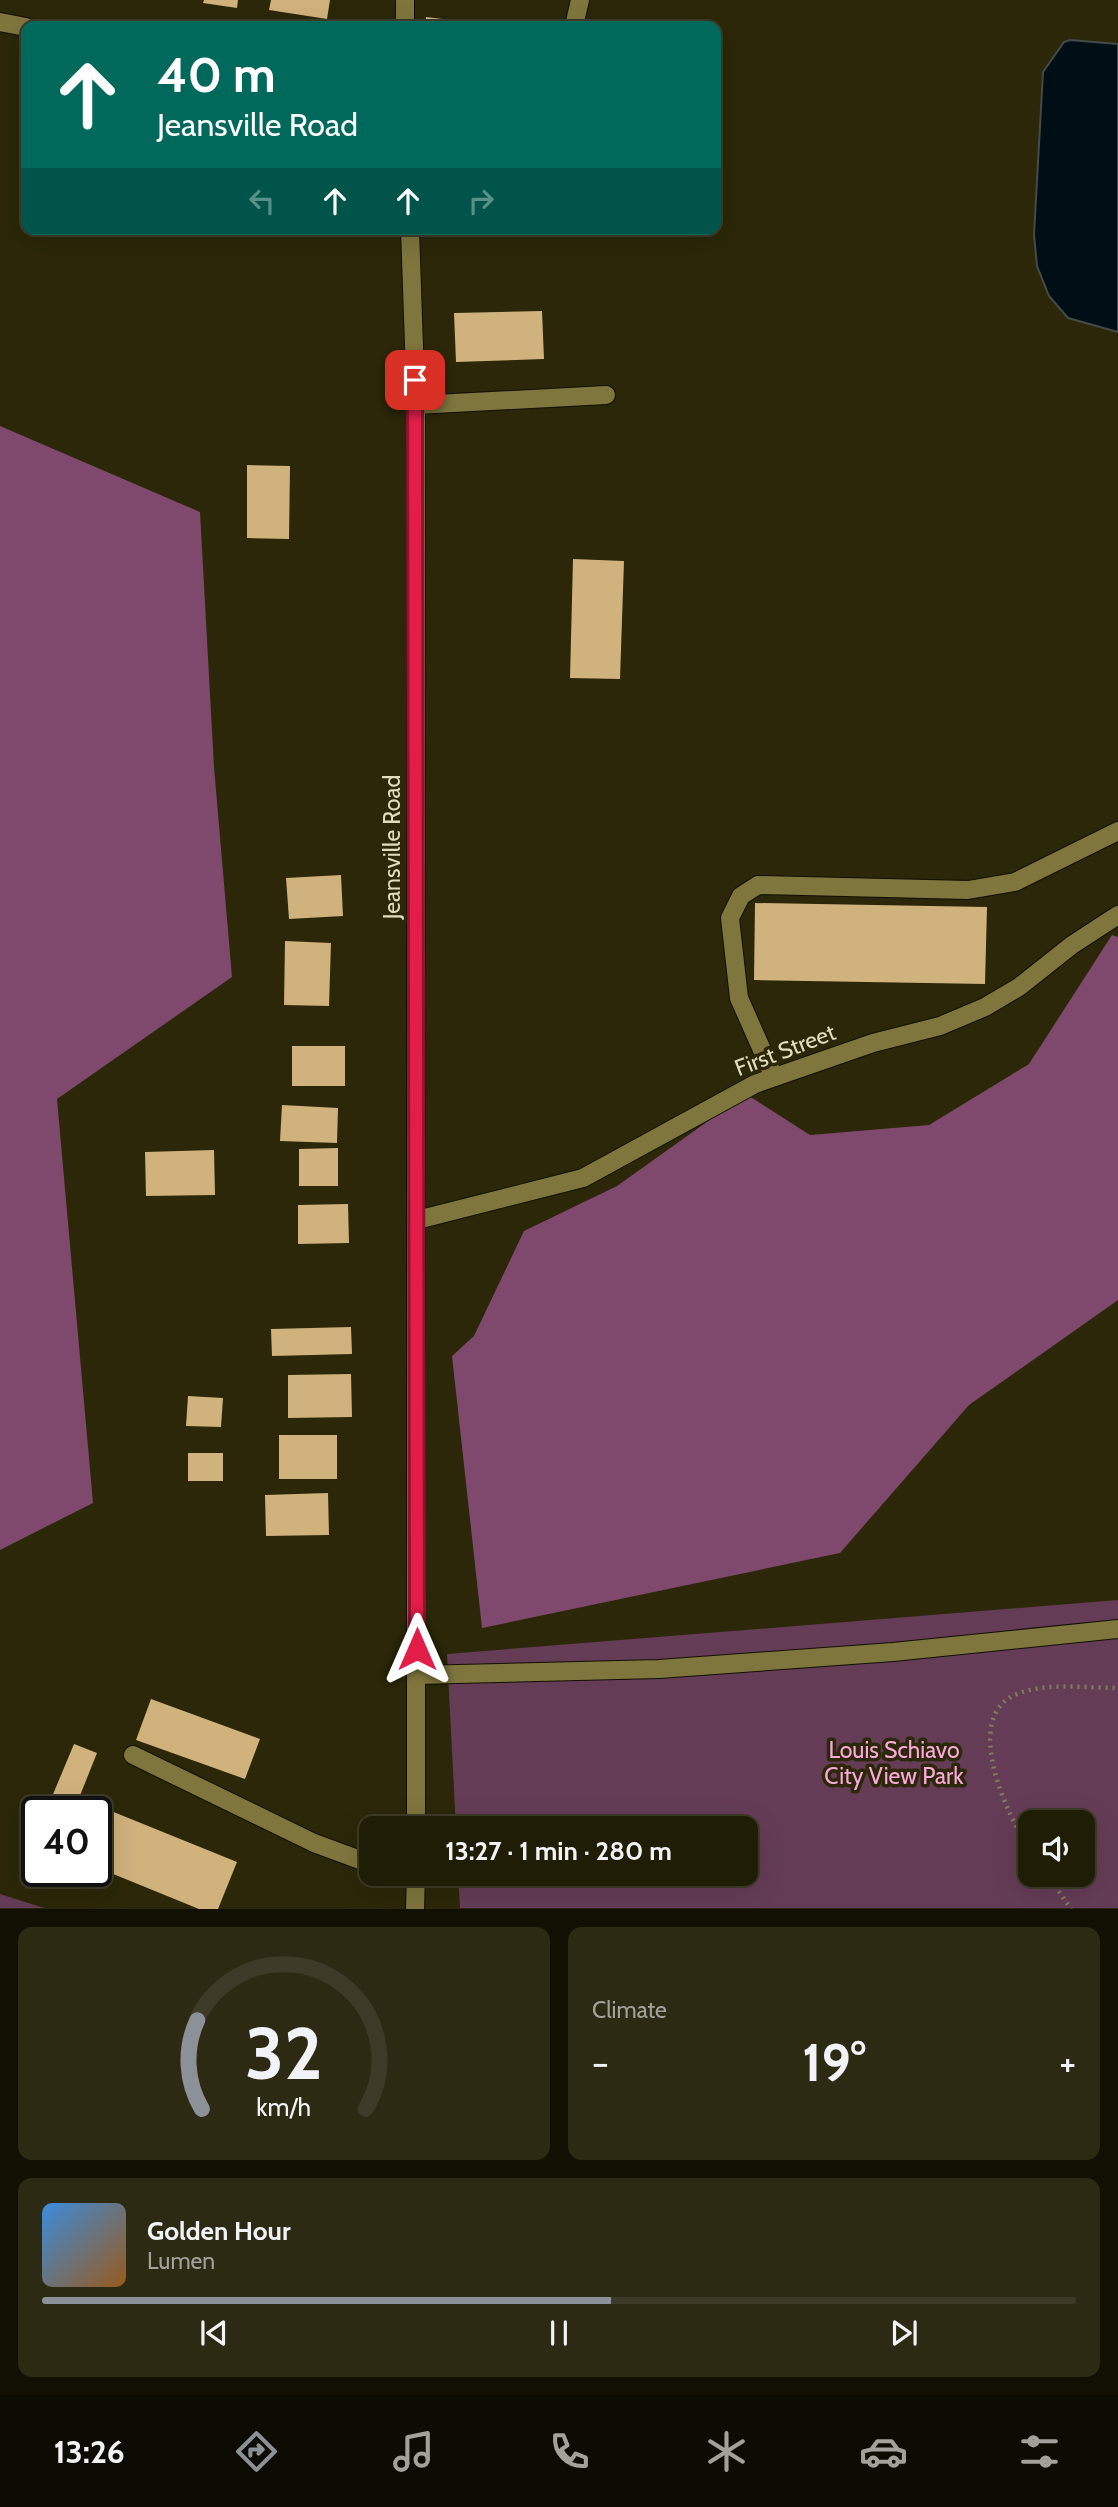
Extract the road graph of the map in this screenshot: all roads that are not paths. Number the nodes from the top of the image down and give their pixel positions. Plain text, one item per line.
1 (405, 0) edge
2 (580, 0) edge
3 (405, 21) edge
4 (575, 21) edge
5 (0, 22) edge
6 (21, 26) edge
7 (410, 235) edge
8 (606, 395) dead end
9 (416, 405) junction
10 (1118, 831) edge
11 (1118, 915) edge
12 (774, 1077) junction
13 (417, 1220) junction
14 (1118, 1629) edge
15 (417, 1675) junction
16 (133, 1755) dead end
17 (416, 1816) edge
18 (359, 1860) edge
19 (412, 1886) edge
20 (415, 1909) edge

1 - 3 street
2 - 4 street
5 - 6 street
7 - 9 street, Jeansville Road
8 - 9 street
9 - 13 street, Jeansville Road
10 - 12 street
11 - 12 street, First Street
12 - 13 street, First Street
13 - 15 street, Jeansville Road
14 - 15 street
15 - 17 street, Jeansville Road
16 - 18 street
19 - 20 street

